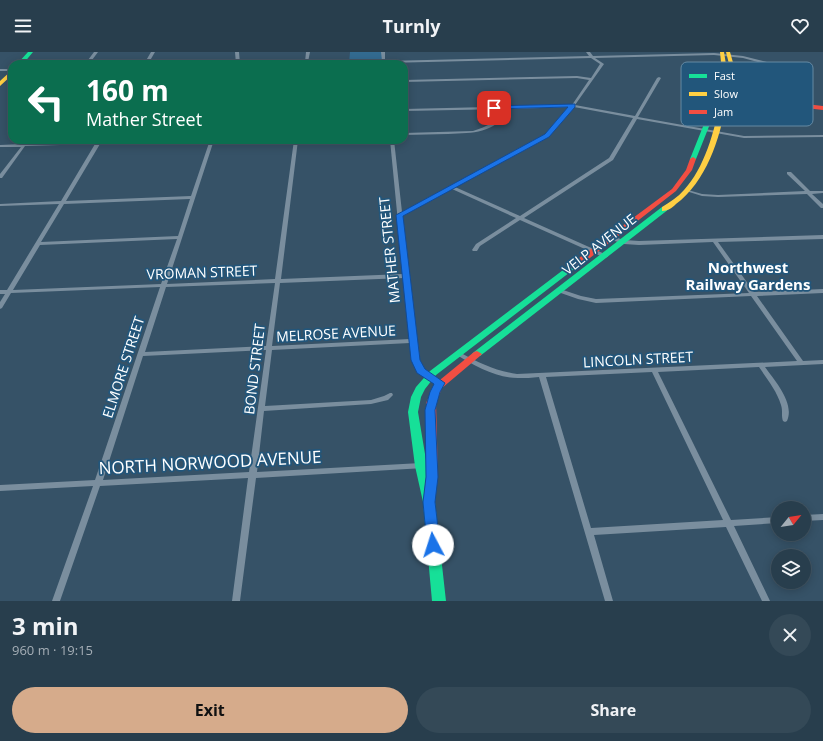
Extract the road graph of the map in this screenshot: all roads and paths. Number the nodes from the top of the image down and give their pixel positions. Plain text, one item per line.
1 (31, 52) edge
2 (487, 52) edge
3 (588, 52) edge
4 (727, 54) edge
5 (592, 57) junction
6 (490, 59) junction
7 (24, 60) edge
8 (408, 62) edge
9 (758, 62) edge
10 (8, 75) edge
11 (659, 78) dead end
12 (592, 79) junction
13 (408, 81) edge
14 (0, 84) edge
15 (573, 106) junction
16 (813, 106) edge
17 (510, 107) junction
18 (823, 107) edge
19 (408, 110) edge
20 (636, 117) junction
21 (681, 126) edge
22 (683, 126) edge
23 (706, 126) edge
24 (716, 126) edge
25 (704, 130) junction
26 (714, 132) junction
27 (408, 134) edge
28 (823, 136) edge
29 (49, 144) edge
30 (98, 144) edge
31 (211, 144) edge
32 (295, 144) edge
33 (392, 144) edge
34 (24, 145) junction
35 (0, 146) edge
36 (789, 173) dead end
37 (0, 177) edge
38 (451, 187) junction
39 (688, 191) junction
40 (808, 192) junction
41 (823, 192) edge
42 (193, 198) junction
43 (63, 202) junction
44 (0, 205) edge
45 (823, 207) edge
46 (400, 215) junction
47 (521, 218) junction
48 (823, 236) edge
49 (179, 238) junction
50 (611, 238) junction
51 (715, 241) junction
52 (624, 242) junction
53 (38, 244) junction
54 (475, 250) dead end
55 (594, 251) junction
56 (605, 256) junction
57 (406, 276) junction
58 (278, 281) junction
59 (163, 286) junction
60 (823, 291) edge
61 (0, 292) edge
62 (9, 292) junction
63 (560, 292) junction
64 (752, 294) junction
65 (0, 307) edge
66 (413, 341) junction
67 (269, 348) junction
68 (140, 354) junction
69 (459, 354) junction
70 (470, 360) junction
71 (800, 362) junction
72 (823, 362) edge
73 (761, 365) junction
74 (654, 370) junction
75 (542, 375) junction
76 (428, 377) junction
77 (440, 383) junction
78 (390, 395) dead end
79 (261, 409) junction
80 (785, 419) dead end
81 (421, 466) junction
82 (253, 475) junction
83 (98, 482) junction
84 (0, 488) edge
85 (429, 502) junction
86 (823, 517) edge
87 (811, 518) edge
88 (771, 520) edge
89 (729, 523) junction
90 (589, 532) junction
91 (56, 601) edge
92 (236, 601) edge
93 (439, 601) edge
94 (609, 601) edge
95 (766, 601) edge

1 - 7 main road
2 - 6 street
3 - 5 street
4 - 5 street
4 - 9 street
5 - 6 street
5 - 12 street
6 - 8 street
10 - 14 main road
11 - 20 street
12 - 13 street
12 - 15 street
15 - 17 street
15 - 20 street
15 - 38 street
16 - 18 main road
17 - 19 street
17 - 27 street
20 - 21 street
20 - 47 street
22 - 25 street
23 - 25 main road, VELP AVENUE
24 - 26 main road, VELP AVENUE
25 - 26 street
25 - 50 main road, VELP AVENUE
26 - 28 street
26 - 39 main road, VELP AVENUE
29 - 34 street
30 - 43 street
31 - 42 street, ELMORE STREET
32 - 58 street, BOND STREET
33 - 46 street, MATHER STREET
34 - 35 street
34 - 37 street
36 - 40 street
38 - 46 street
38 - 47 street
39 - 40 street
39 - 52 main road, VELP AVENUE
40 - 41 street
40 - 45 street
42 - 43 street
42 - 49 street, ELMORE STREET
43 - 44 street
43 - 53 street
46 - 57 street, MATHER STREET
47 - 54 street
47 - 55 street
48 - 51 street
49 - 53 street
49 - 59 street, ELMORE STREET
50 - 52 street
50 - 55 main road, VELP AVENUE
51 - 52 street
51 - 64 street
52 - 56 main road, VELP AVENUE
53 - 62 street
55 - 56 street
55 - 69 main road, VELP AVENUE
56 - 63 main road, VELP AVENUE
57 - 58 street, VROMAN STREET
57 - 66 street, MATHER STREET
58 - 59 street, VROMAN STREET
58 - 67 street, BOND STREET
59 - 62 street, VROMAN STREET
59 - 68 street, ELMORE STREET
60 - 64 street
61 - 62 street, VROMAN STREET
62 - 65 street
63 - 64 street
63 - 70 main road, VELP AVENUE
64 - 71 street
66 - 67 street, MELROSE AVENUE
66 - 76 street, MATHER STREET
67 - 68 street, MELROSE AVENUE
67 - 79 street, BOND STREET
68 - 83 street, ELMORE STREET
69 - 70 street, LINCOLN STREET
69 - 76 main road, VELP AVENUE
70 - 75 street, LINCOLN STREET
70 - 77 main road, VELP AVENUE
71 - 72 street, LINCOLN STREET
71 - 73 street, LINCOLN STREET
73 - 74 street, LINCOLN STREET
73 - 80 street
74 - 75 street, LINCOLN STREET
74 - 89 street
75 - 90 street
76 - 77 street, MATHER STREET
76 - 81 main road
77 - 85 main road
78 - 79 street
79 - 82 street, BOND STREET
81 - 82 street, NORTH NORWOOD AVENUE
81 - 85 main road
82 - 83 street, NORTH NORWOOD AVENUE
82 - 92 street, BOND STREET
83 - 84 street, NORTH NORWOOD AVENUE
83 - 91 street, ELMORE STREET
85 - 93 main road
86 - 87 street
88 - 89 street
89 - 90 street
89 - 95 street
90 - 94 street

